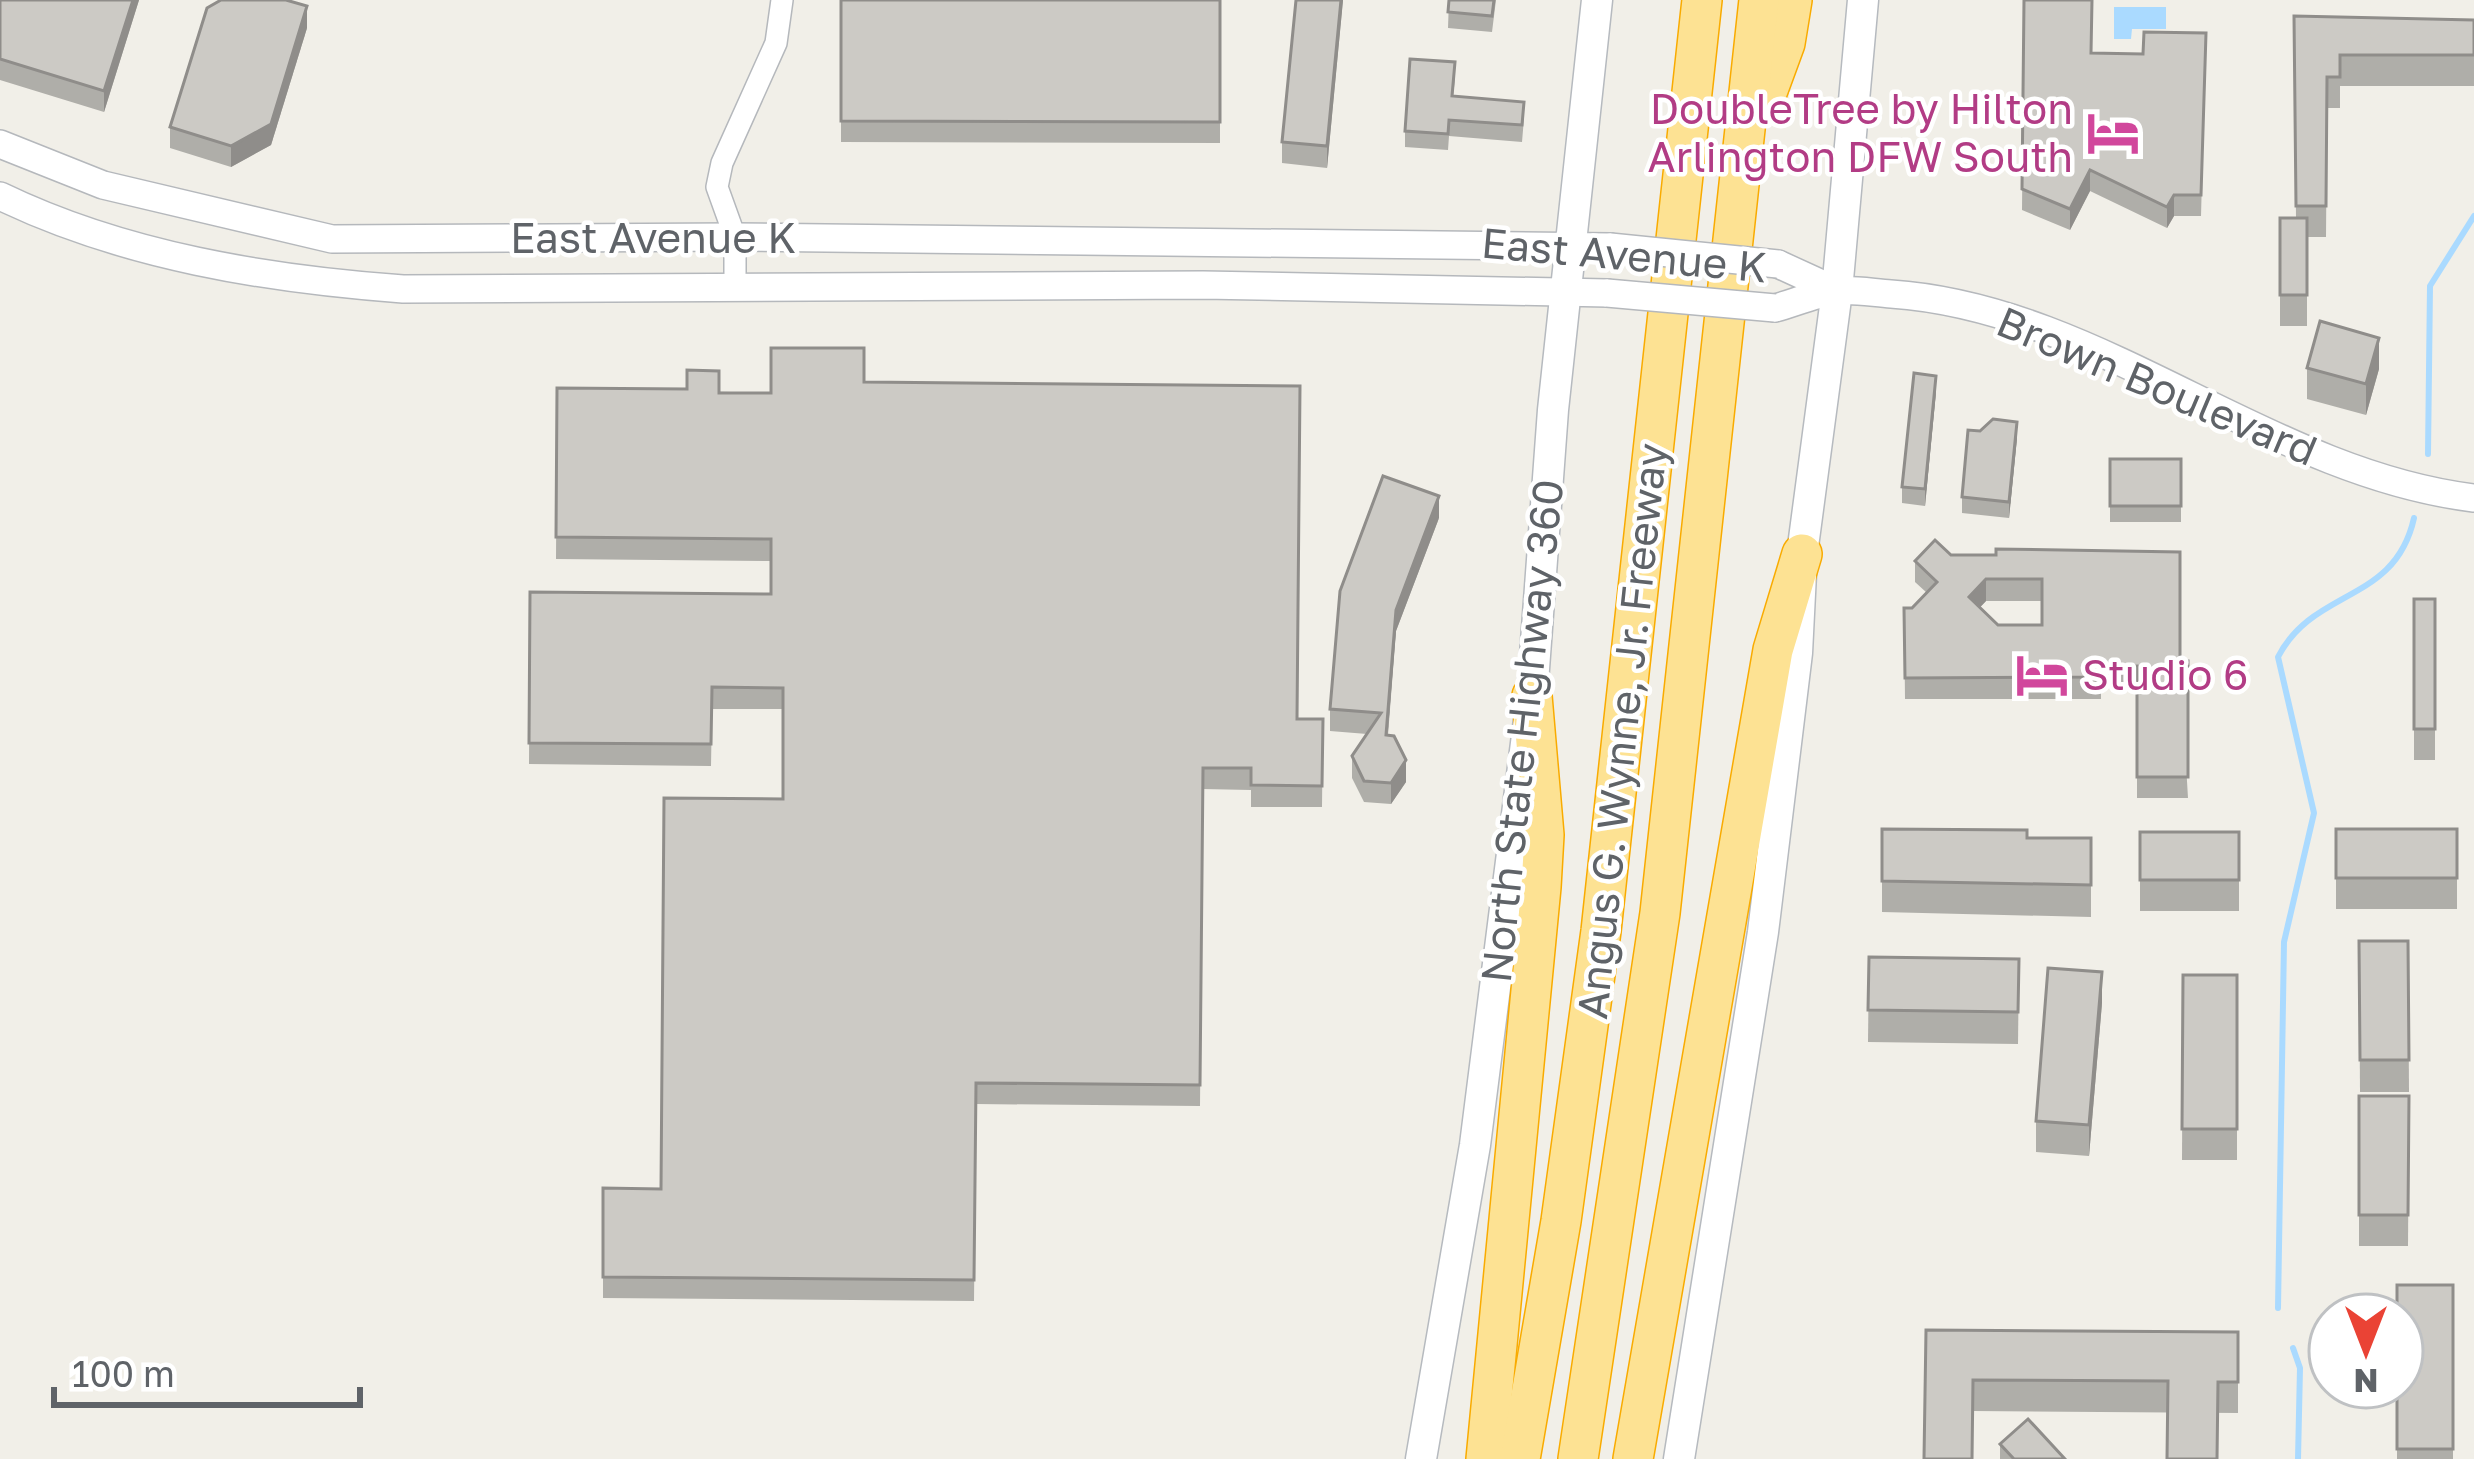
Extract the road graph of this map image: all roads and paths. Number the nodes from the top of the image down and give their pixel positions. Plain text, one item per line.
1 (782, 0) edge
2 (1598, 0) edge
3 (1702, 0) edge
4 (1760, 0) edge
5 (1792, 0) edge
6 (1863, 0) edge
7 (0, 144) edge
8 (1741, 164) junction
9 (0, 196) edge
10 (734, 237) junction
11 (332, 238) junction
12 (1351, 242) junction
13 (1571, 246) junction
14 (332, 284) junction
15 (1351, 286) junction
16 (735, 287) junction
17 (1566, 291) junction
18 (1837, 291) junction
19 (2474, 498) edge
20 (1802, 554) junction
21 (1532, 696) junction
22 (1421, 1459) edge
23 (1486, 1459) edge
24 (1520, 1459) edge
25 (1578, 1459) edge
26 (1633, 1459) edge
27 (1679, 1459) edge

1 - 10 street
2 - 13 main road, North State Highway 360
3 - 24 highway, Angus G. Wynne, Jr. Freeway
4 - 8 highway, Angus G. Wynne, Jr. Freeway
5 - 8 highway
6 - 18 main road
7 - 11 street, East Avenue K
8 - 25 highway, Angus G. Wynne, Jr. Freeway
9 - 14 street, East Avenue K
10 - 11 street, East Avenue K
10 - 12 street, East Avenue K
10 - 16 street
11 - 14 street
12 - 13 street, East Avenue K
12 - 15 street
13 - 17 main road, North State Highway 360
13 - 18 street, East Avenue K, bridge
14 - 16 street, East Avenue K
15 - 16 street, East Avenue K
15 - 17 street, East Avenue K
17 - 18 street, East Avenue K, bridge
17 - 21 main road, North State Highway 360
18 - 19 street, Brown Boulevard
18 - 20 main road
20 - 26 highway
20 - 27 main road
21 - 22 main road, North State Highway 360
21 - 23 highway

